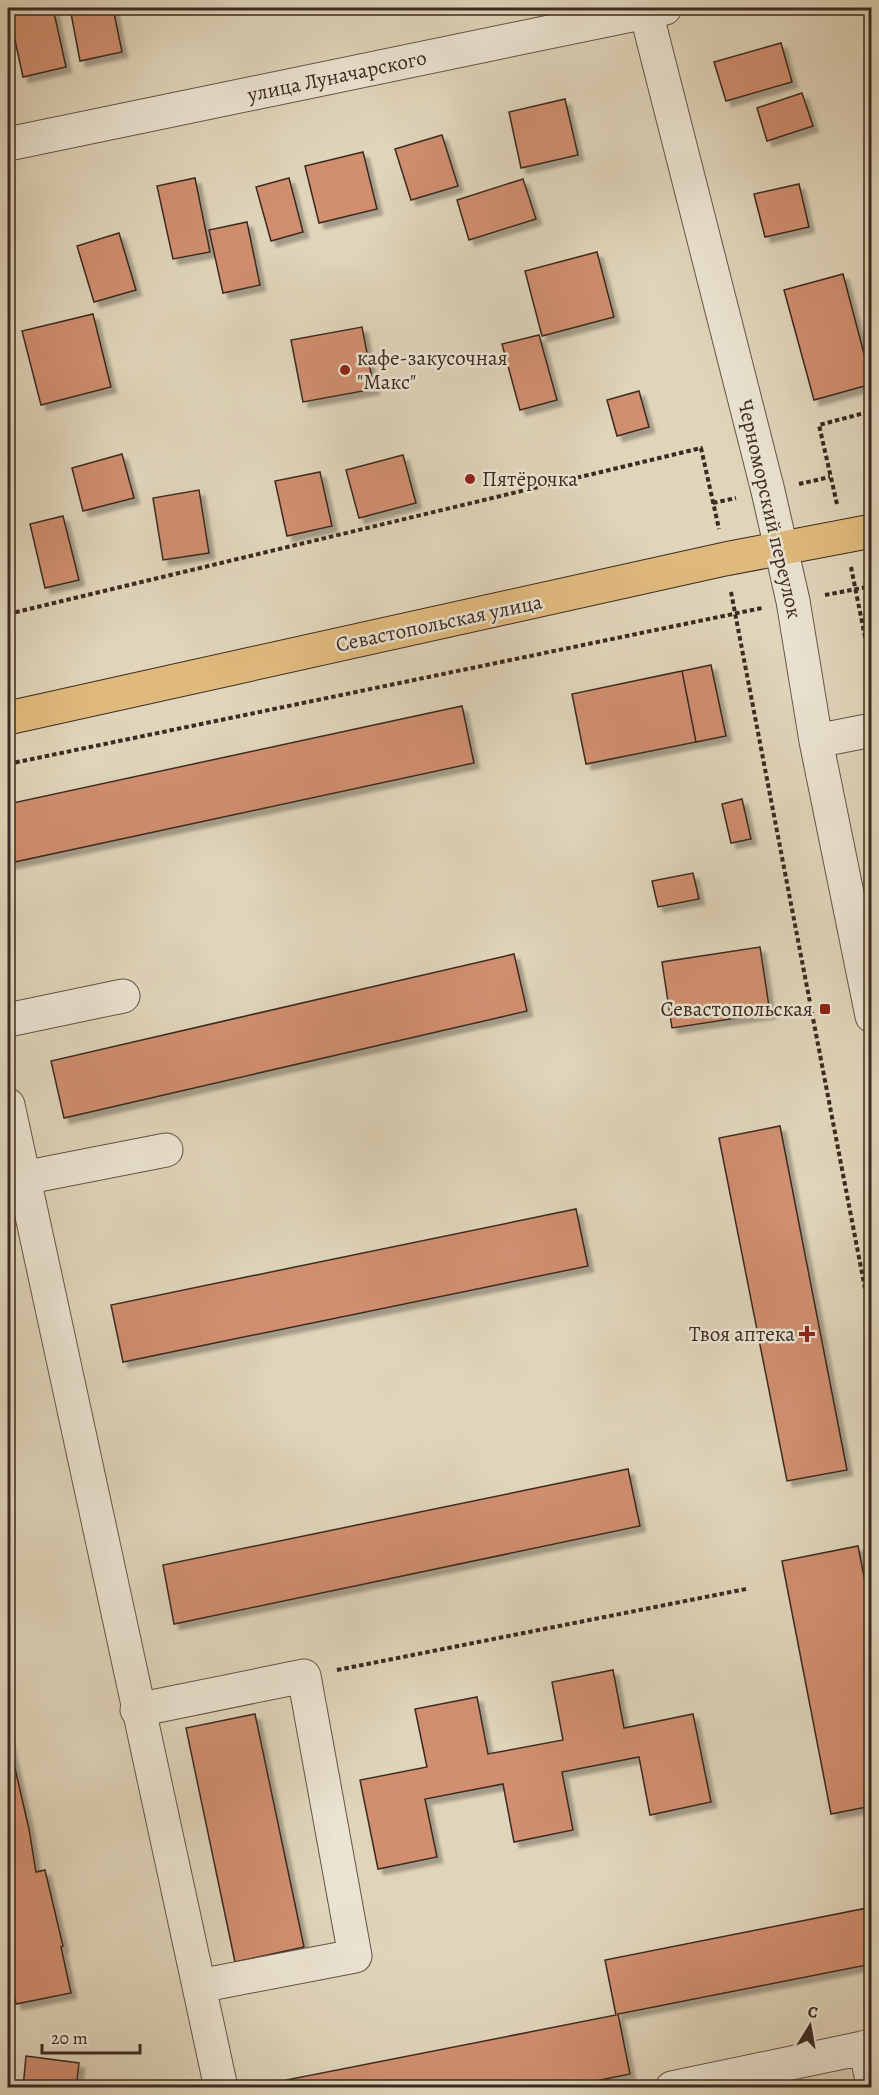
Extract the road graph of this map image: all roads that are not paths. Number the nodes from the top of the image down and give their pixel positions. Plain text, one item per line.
1 (652, 9) edge
2 (8, 144) edge
3 (872, 531) edge
4 (781, 549) junction
5 (8, 718) edge
6 (872, 730) edge
7 (816, 741) junction
8 (867, 964) edge
9 (123, 996) dead end
10 (872, 1016) edge
11 (8, 1020) edge
12 (8, 1106) edge
13 (166, 1150) dead end
14 (23, 1178) junction
15 (137, 1710) junction
16 (199, 1986) junction
17 (868, 2047) edge
18 (872, 2079) edge
19 (221, 2088) edge
20 (672, 2088) edge

1 - 2 street, улица Луначарского
1 - 4 street, Черноморский переулок
3 - 4 main road, Севастопольская улица
4 - 5 main road, Севастопольская улица
4 - 7 street, Черноморский переулок
6 - 7 street
7 - 8 street, Черноморский переулок
8 - 10 street, Черноморский переулок
9 - 11 street
12 - 14 street
13 - 14 street
14 - 15 street
15 - 16 street
15 - 16 street
16 - 19 street
17 - 18 street
17 - 20 street

